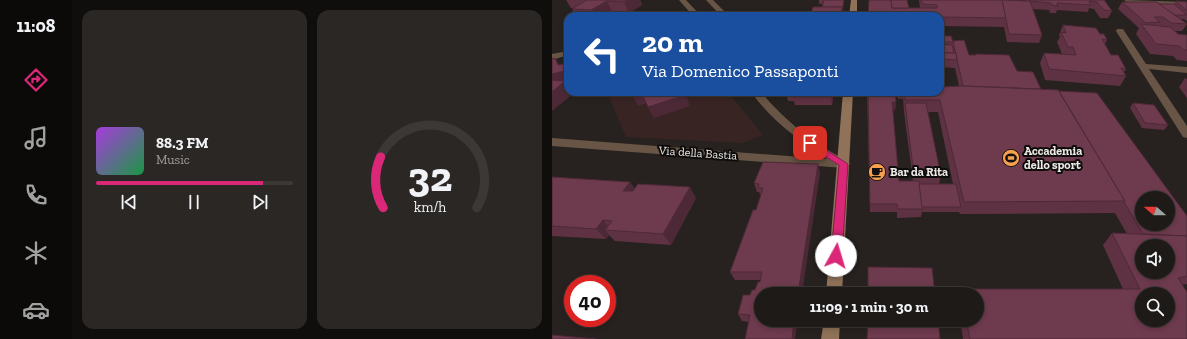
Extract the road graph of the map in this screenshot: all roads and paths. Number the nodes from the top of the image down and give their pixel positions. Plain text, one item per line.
1 (682, 0) edge
2 (709, 0) edge
3 (854, 0) edge
4 (1127, 0) edge
5 (1187, 4) edge
6 (693, 12) edge
7 (719, 12) edge
8 (853, 12) edge
9 (1120, 31) dead end
10 (564, 54) edge
11 (552, 58) edge
12 (1144, 66) junction
13 (1187, 70) edge
14 (760, 96) edge
15 (848, 96) edge
16 (1187, 134) edge
17 (552, 142) edge
18 (844, 164) junction
19 (835, 287) edge
20 (831, 327) edge
21 (830, 339) edge

1 - 6 street
2 - 7 street
3 - 8 street
4 - 5 street
9 - 12 street
10 - 11 street
12 - 13 street
12 - 16 street
14 - 18 street
15 - 18 street
17 - 18 street, Via della Bastia
18 - 19 street
20 - 21 street

